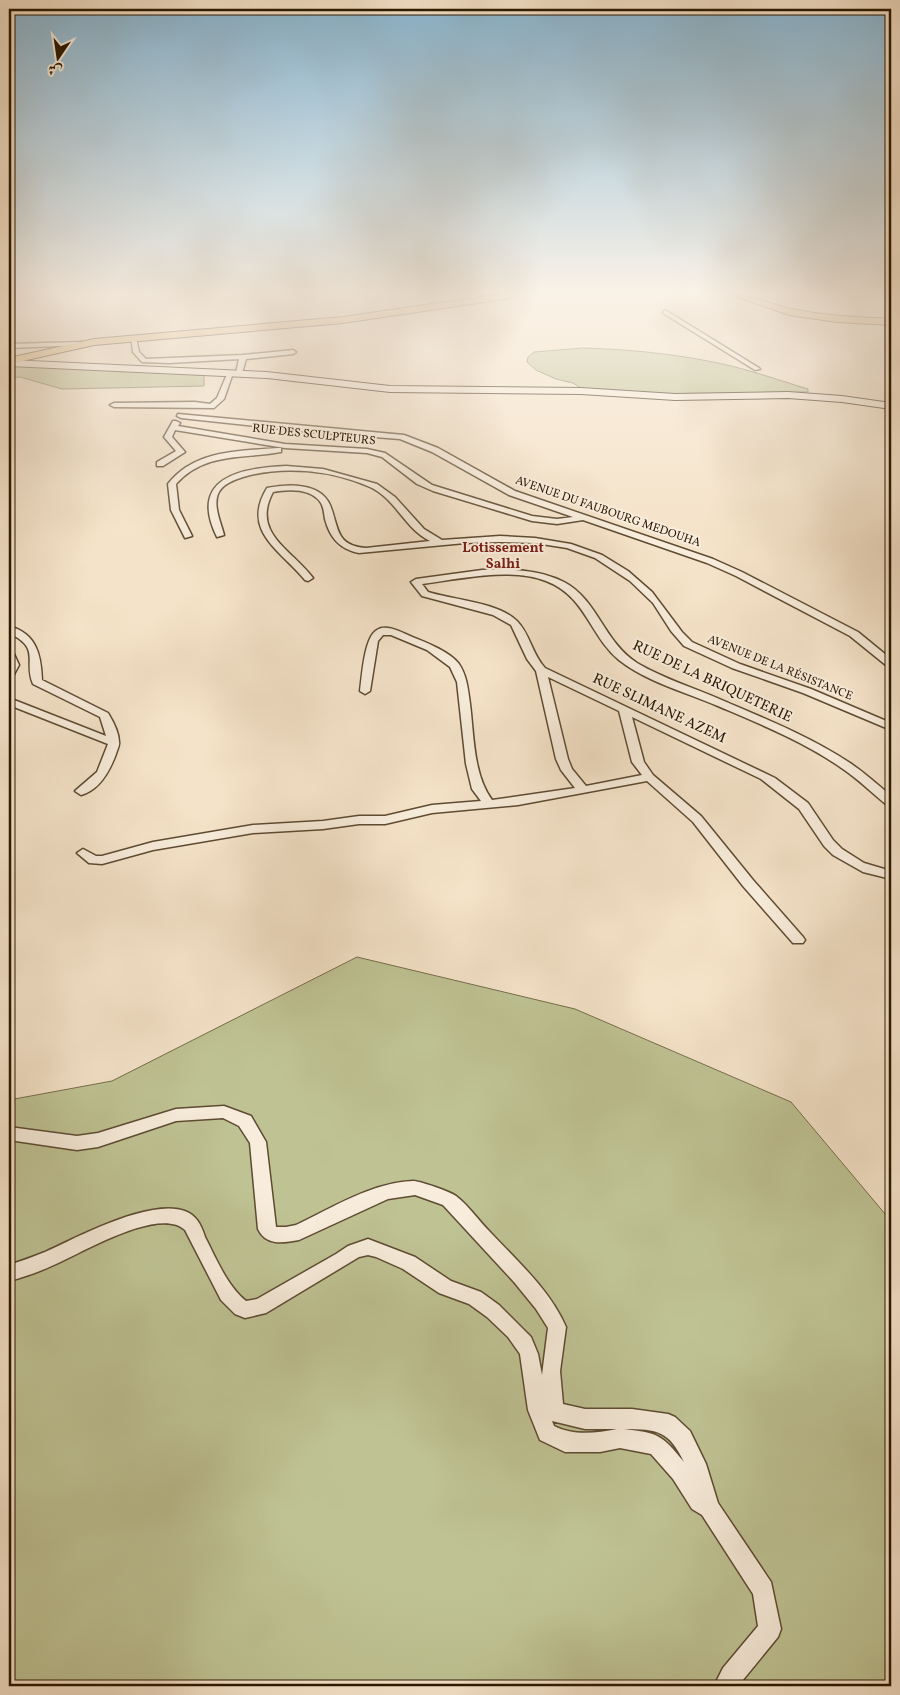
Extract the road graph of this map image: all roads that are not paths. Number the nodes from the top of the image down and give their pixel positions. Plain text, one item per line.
1 (233, 374) edge
2 (245, 374) edge
3 (114, 405) dead end
4 (211, 406) junction
5 (891, 406) edge
6 (181, 416) junction
7 (174, 428) junction
8 (305, 448) junction
9 (160, 464) dead end
10 (585, 517) junction
11 (220, 535) dead end
12 (188, 536) dead end
13 (442, 543) junction
14 (308, 578) dead end
15 (416, 582) joint
16 (9, 629) edge
17 (9, 654) edge
18 (891, 664) edge
19 (541, 670) junction
20 (9, 674) edge
21 (365, 691) dead end
22 (9, 701) edge
23 (624, 709) junction
24 (891, 727) edge
25 (114, 744) junction
26 (649, 778) junction
27 (583, 790) junction
28 (81, 791) dead end
29 (891, 802) edge
30 (489, 804) junction
31 (83, 853) dead end
32 (891, 875) edge
33 (798, 940) dead end
34 (9, 1134) edge
35 (9, 1273) edge
36 (709, 1508) junction
37 (725, 1686) edge

1 - 4 street
2 - 5 street
3 - 4 street
4 - 6 street
6 - 7 street
6 - 10 street, AVENUE DU FAUBOURG MEDOUHA
7 - 8 street, RUE DES SCULPTEURS
7 - 9 street
8 - 10 street, RUE DES SCULPTEURS
8 - 12 street
10 - 18 street, AVENUE DU FAUBOURG MEDOUHA
11 - 13 street
13 - 14 street, AVENUE DE LA RÉSISTANCE
13 - 24 street, AVENUE DE LA RÉSISTANCE
15 - 19 street, RUE SLIMANE AZEM
15 - 29 street, RUE DE LA BRIQUETERIE
16 - 25 street
17 - 20 street
19 - 23 street, RUE SLIMANE AZEM
19 - 27 street
21 - 30 street
22 - 25 street
23 - 26 street
23 - 32 street, RUE SLIMANE AZEM
25 - 28 street
26 - 27 street
26 - 33 street
27 - 30 street
30 - 31 street
34 - 36 street
35 - 36 street
36 - 37 street

